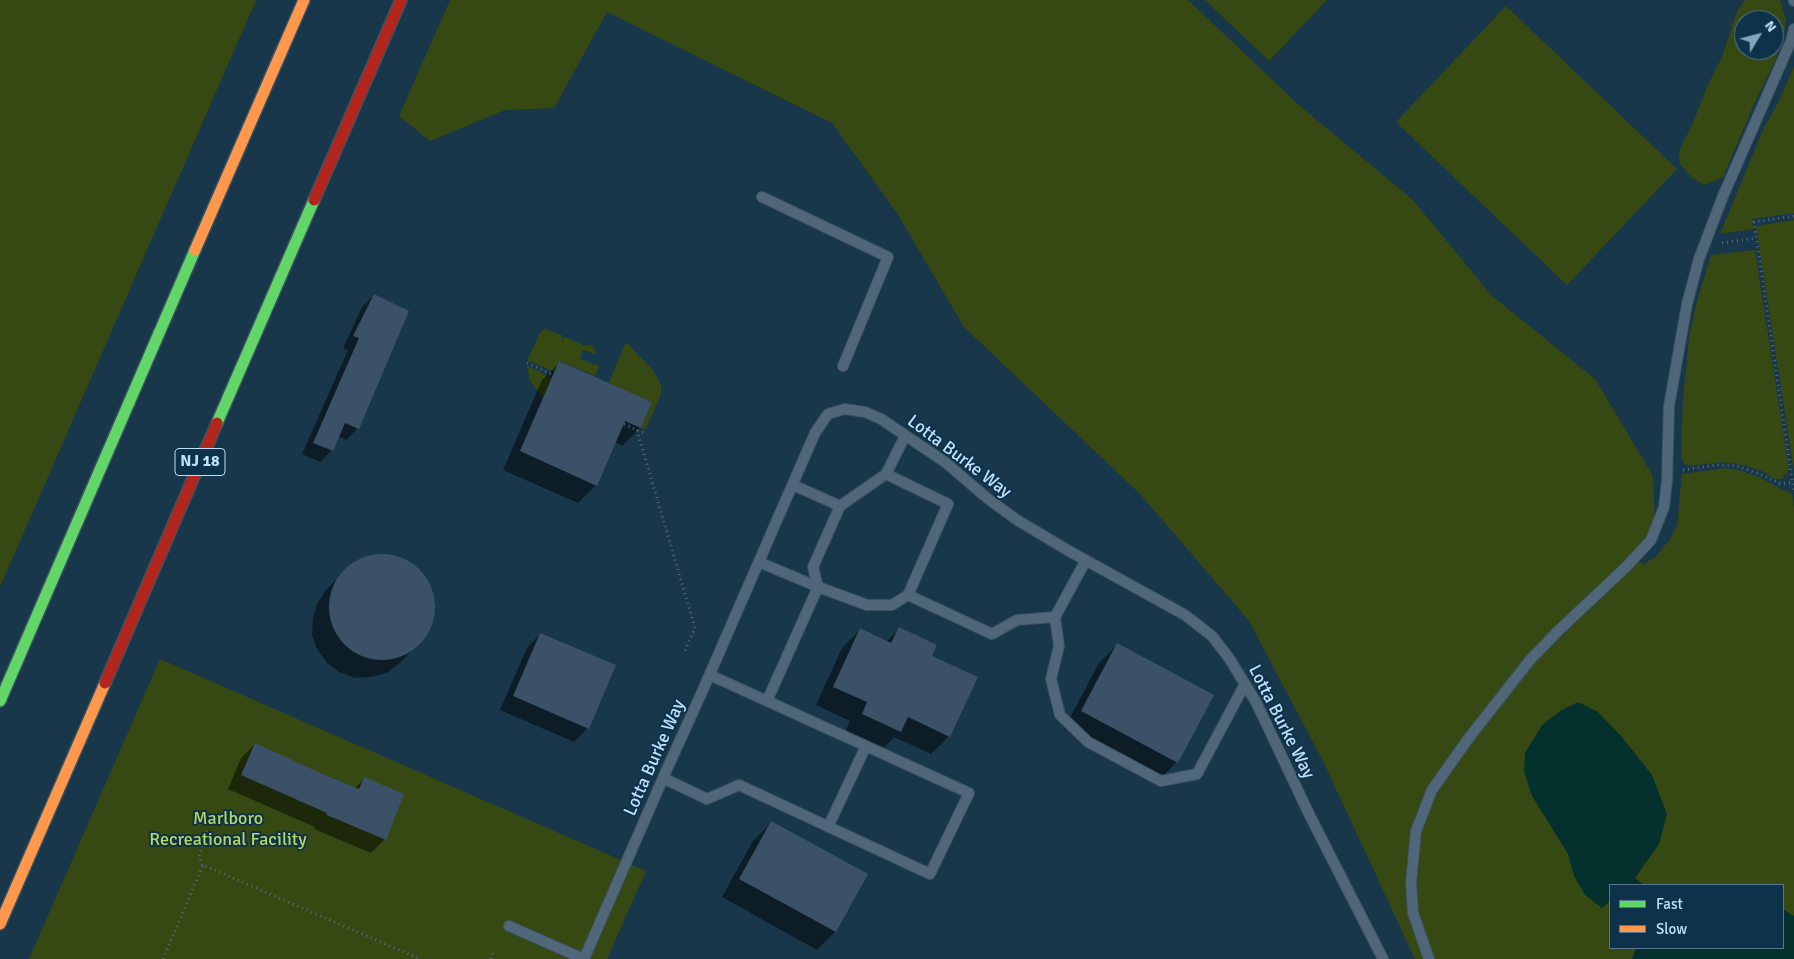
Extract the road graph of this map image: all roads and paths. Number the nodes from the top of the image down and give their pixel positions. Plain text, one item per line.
1 (304, 0) edge
2 (401, 0) edge
3 (1794, 29) edge
4 (762, 197) dead end
5 (1794, 216) edge
6 (1756, 238) junction
7 (1704, 246) junction
8 (527, 363) dead end
9 (843, 366) dead end
10 (553, 375) dead end
11 (624, 424) dead end
12 (638, 430) junction
13 (644, 433) dead end
14 (905, 436) junction
15 (1668, 472) junction
16 (886, 474) junction
17 (1793, 482) junction
18 (793, 485) junction
19 (1794, 490) edge
20 (840, 506) junction
21 (1086, 560) junction
22 (759, 562) junction
23 (818, 587) junction
24 (908, 595) junction
25 (1055, 617) junction
26 (684, 653) dead end
27 (710, 675) junction
28 (1245, 684) junction
29 (0, 701) edge
30 (767, 701) junction
31 (866, 746) junction
32 (663, 778) junction
33 (828, 827) junction
34 (208, 831) dead end
35 (203, 865) junction
36 (0, 924) edge
37 (509, 926) dead end
38 (493, 952) dead end
39 (163, 959) edge
40 (420, 959) edge
41 (490, 959) edge
42 (584, 959) edge
43 (1383, 959) edge
44 (1429, 959) edge

1 - 29 highway
2 - 36 highway, NJ 18
3 - 7 lane
4 - 9 lane
5 - 6 path
6 - 7 path
6 - 17 path
7 - 15 lane
8 - 10 path
11 - 12 path
12 - 13 path
12 - 26 path
14 - 16 lane
14 - 18 lane, Lotta Burke Way
14 - 21 lane, Lotta Burke Way
15 - 17 path
15 - 44 lane
16 - 20 lane
16 - 24 lane
17 - 19 path
18 - 20 lane
18 - 22 lane, Lotta Burke Way
20 - 23 lane
21 - 25 lane
21 - 28 lane, Lotta Burke Way
22 - 23 lane
22 - 27 lane, Lotta Burke Way
23 - 24 lane
23 - 30 lane
24 - 25 lane
25 - 28 lane
27 - 30 lane
27 - 32 lane, Lotta Burke Way
28 - 43 lane, Lotta Burke Way
30 - 31 lane
31 - 33 lane
31 - 33 lane
32 - 33 lane
32 - 42 lane, Lotta Burke Way
34 - 35 path
35 - 39 path
35 - 40 path
37 - 42 lane
38 - 41 path

